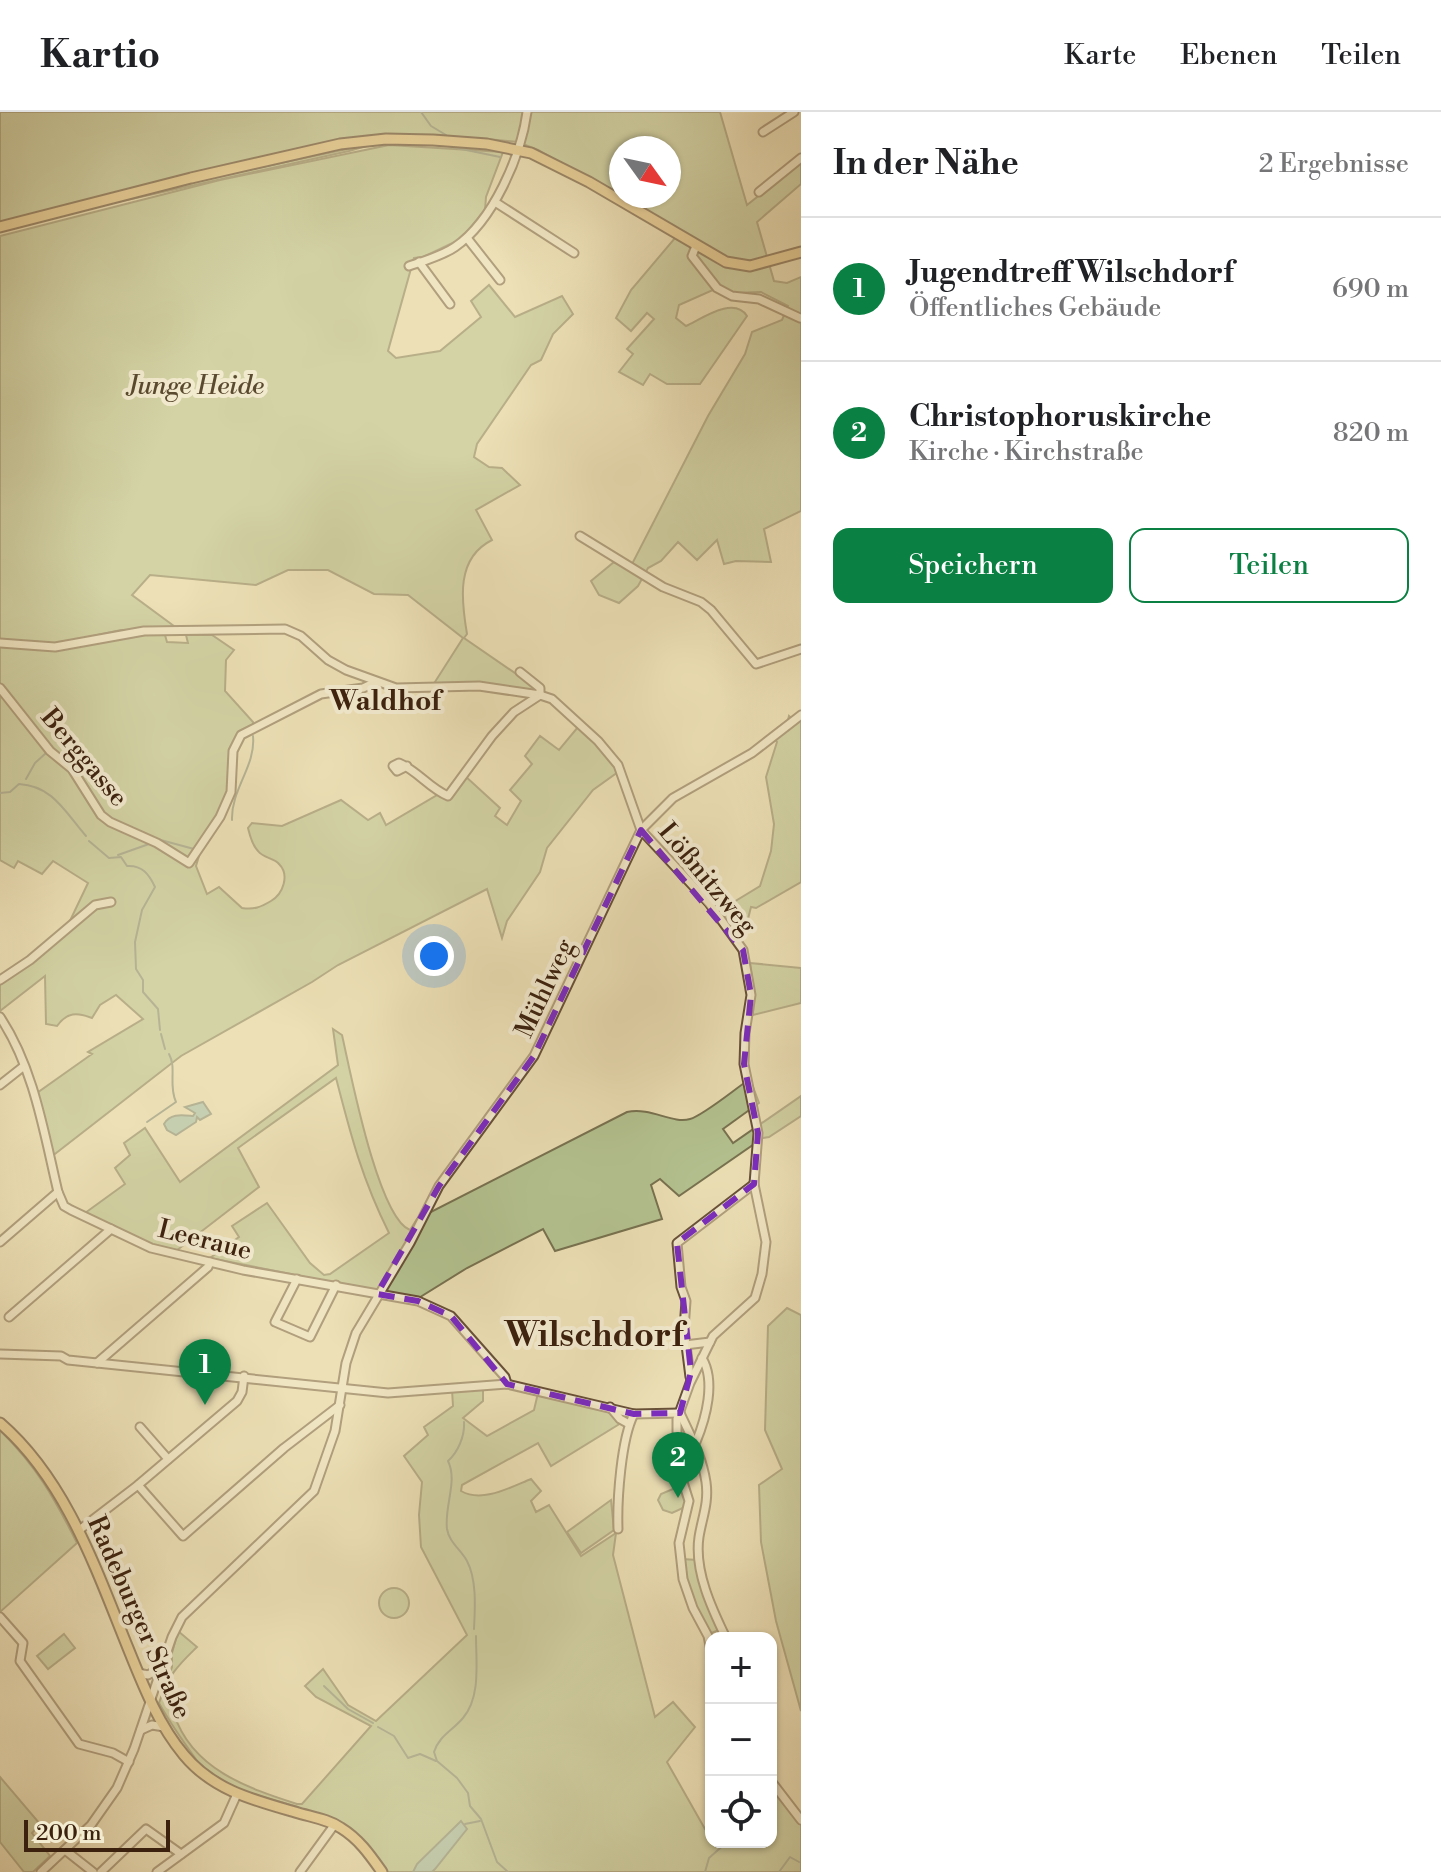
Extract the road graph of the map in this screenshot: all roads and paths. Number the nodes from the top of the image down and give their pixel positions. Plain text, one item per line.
1 (794, 112) edge
2 (528, 113) edge
3 (763, 132) dead end
4 (520, 149) junction
5 (801, 158) edge
6 (759, 192) dead end
7 (495, 202) junction
8 (0, 227) edge
9 (467, 238) junction
10 (696, 246) junction
11 (801, 252) edge
12 (574, 253) dead end
13 (419, 262) junction
14 (409, 266) dead end
15 (500, 280) dead end
16 (450, 304) dead end
17 (800, 318) edge
18 (580, 536) dead end
19 (0, 643) edge
20 (801, 649) edge
21 (520, 672) dead end
22 (376, 682) junction
23 (0, 688) edge
24 (540, 695) junction
25 (801, 715) edge
26 (407, 766) dead end
27 (641, 830) junction
28 (111, 902) dead end
29 (0, 980) edge
30 (0, 1017) edge
31 (24, 1066) junction
32 (0, 1085) edge
33 (754, 1184) junction
34 (58, 1192) junction
35 (111, 1229) junction
36 (0, 1242) edge
37 (210, 1262) junction
38 (297, 1279) junction
39 (336, 1285) junction
40 (377, 1294) junction
41 (9, 1317) dead end
42 (710, 1342) junction
43 (685, 1345) junction
44 (0, 1354) edge
45 (702, 1358) junction
46 (97, 1363) junction
47 (244, 1376) junction
48 (690, 1383) junction
49 (507, 1384) junction
50 (342, 1388) junction
51 (340, 1405) junction
52 (610, 1407) junction
53 (634, 1414) junction
54 (682, 1416) junction
55 (702, 1422) junction
56 (0, 1423) edge
57 (629, 1424) junction
58 (140, 1427) dead end
59 (696, 1442) junction
60 (168, 1459) junction
61 (138, 1485) junction
62 (618, 1529) dead end
63 (78, 1531) junction
64 (680, 1556) junction
65 (699, 1556) junction
66 (0, 1617) edge
67 (706, 1632) edge
68 (723, 1632) edge
69 (164, 1666) junction
70 (138, 1673) junction
71 (151, 1702) junction
72 (164, 1727) junction
73 (141, 1730) junction
74 (129, 1762) junction
75 (777, 1788) edge
76 (237, 1794) junction
77 (801, 1820) edge
78 (335, 1824) junction
79 (65, 1850) junction
80 (181, 1854) junction
81 (41, 1872) edge
82 (93, 1872) edge
83 (101, 1872) edge
84 (157, 1872) edge
85 (300, 1872) edge
86 (382, 1872) edge

1 - 3 street
2 - 4 street
4 - 7 street
4 - 8 main road
4 - 10 main road
5 - 6 street
7 - 9 street
7 - 12 street
9 - 13 street
9 - 15 street
10 - 11 main road
10 - 17 street
13 - 14 street
13 - 16 street
18 - 20 street
19 - 22 street
21 - 24 street, Lößnitzweg
22 - 23 street, Berggasse
22 - 24 street
24 - 26 street
24 - 27 street, Lößnitzweg
25 - 27 street, Mühlweg
27 - 33 street, Lößnitzweg
27 - 40 street, Mühlweg
28 - 29 street
30 - 31 street
31 - 32 street
31 - 34 street
33 - 42 street, Lößnitzweg
33 - 43 street
34 - 35 street, Leeraue
34 - 36 street
35 - 37 street, Leeraue
35 - 41 street
37 - 38 street, Leeraue
37 - 46 street
38 - 39 street, Leeraue
38 - 39 street
39 - 40 street, Leeraue
40 - 49 street, Leeraue
40 - 50 street, Mühlweg
42 - 43 street
42 - 45 street
43 - 48 street
44 - 46 street
45 - 48 street
45 - 55 street
46 - 47 street
47 - 50 street
47 - 60 street
48 - 54 street
49 - 50 street
49 - 52 street
50 - 51 street, Mühlweg
51 - 61 street
51 - 69 street, Mühlweg
52 - 53 street
52 - 57 street
53 - 54 street
53 - 57 street
54 - 55 street
54 - 59 street
54 - 64 street
55 - 59 street
56 - 63 main road, Radeburger Straße
57 - 62 street
58 - 60 street
59 - 65 street
60 - 61 street
61 - 63 street
63 - 70 main road, Radeburger Straße
64 - 65 street
64 - 67 street
65 - 68 street
66 - 74 street
69 - 70 street
69 - 71 street, Mühlweg
70 - 71 main road, Radeburger Straße
71 - 72 main road, Radeburger Straße
71 - 73 street, Mühlweg
72 - 73 street
72 - 76 main road, Radeburger Straße
73 - 74 street, Mühlweg
74 - 79 street, Mühlweg
75 - 77 street
76 - 78 main road, Radeburger Straße
76 - 80 street
78 - 85 street
78 - 86 main road, Radeburger Straße
79 - 81 street, Mühlweg
79 - 82 street
80 - 83 street
80 - 84 street

